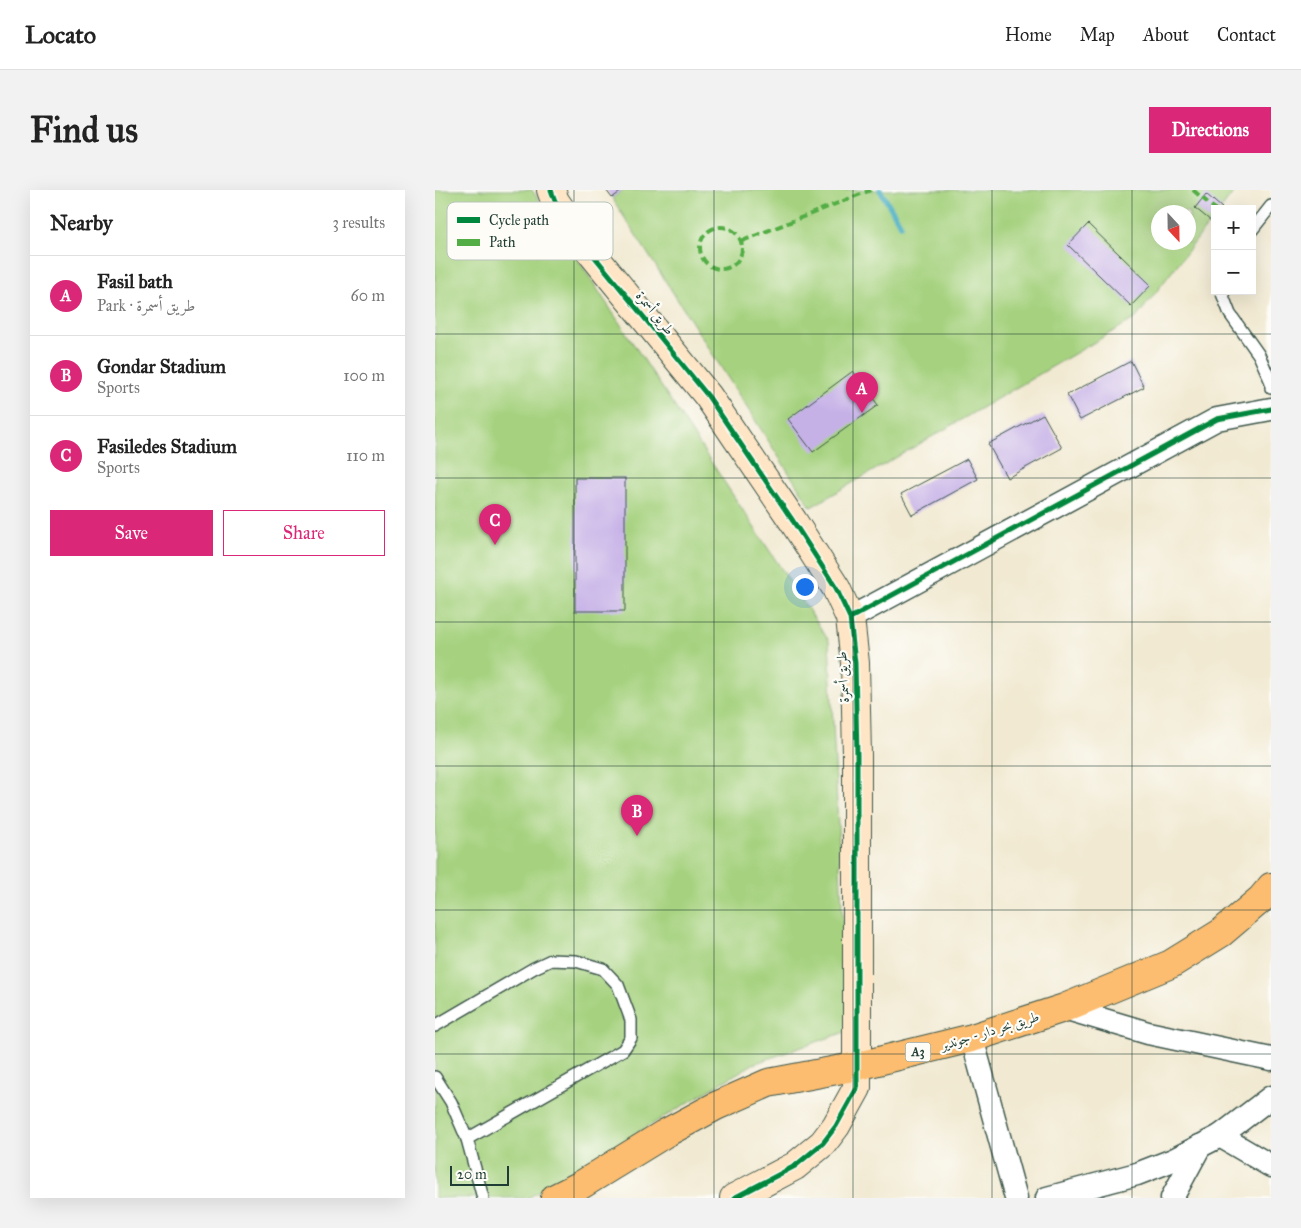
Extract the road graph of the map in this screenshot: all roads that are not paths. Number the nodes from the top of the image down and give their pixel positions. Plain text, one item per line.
1 (551, 190) edge
2 (556, 202) edge
3 (1271, 206) edge
4 (1256, 225) edge
5 (597, 260) edge
6 (1223, 295) edge
7 (1271, 388) edge
8 (1271, 409) edge
9 (850, 618) junction
10 (1271, 887) edge
11 (1064, 1008) junction
12 (435, 1026) edge
13 (972, 1038) junction
14 (1271, 1059) edge
15 (858, 1066) junction
16 (435, 1077) edge
17 (1271, 1097) edge
18 (467, 1139) junction
19 (1210, 1141) junction
20 (1271, 1166) edge
21 (483, 1198) edge
22 (555, 1198) edge
23 (734, 1198) edge
24 (1016, 1198) edge
25 (1047, 1198) edge
26 (1172, 1198) edge

1 - 2 street, طريق أسمرة
3 - 4 lane
5 - 9 street, طريق أسمرة
6 - 7 lane
8 - 9 street
9 - 15 street, طريق أسمرة
10 - 11 highway, طريق بحر دار - جوندير / A3
11 - 13 highway, طريق بحر دار - جوندير / A3
11 - 14 street
12 - 18 lane
13 - 15 highway, طريق بحر دار - جوندير / A3
13 - 24 street
15 - 22 highway, طريق بحر دار - جوندير / A3
15 - 23 street, طريق أسمرة
16 - 18 lane
17 - 19 street
18 - 21 lane
19 - 20 street
19 - 25 street
19 - 26 street

